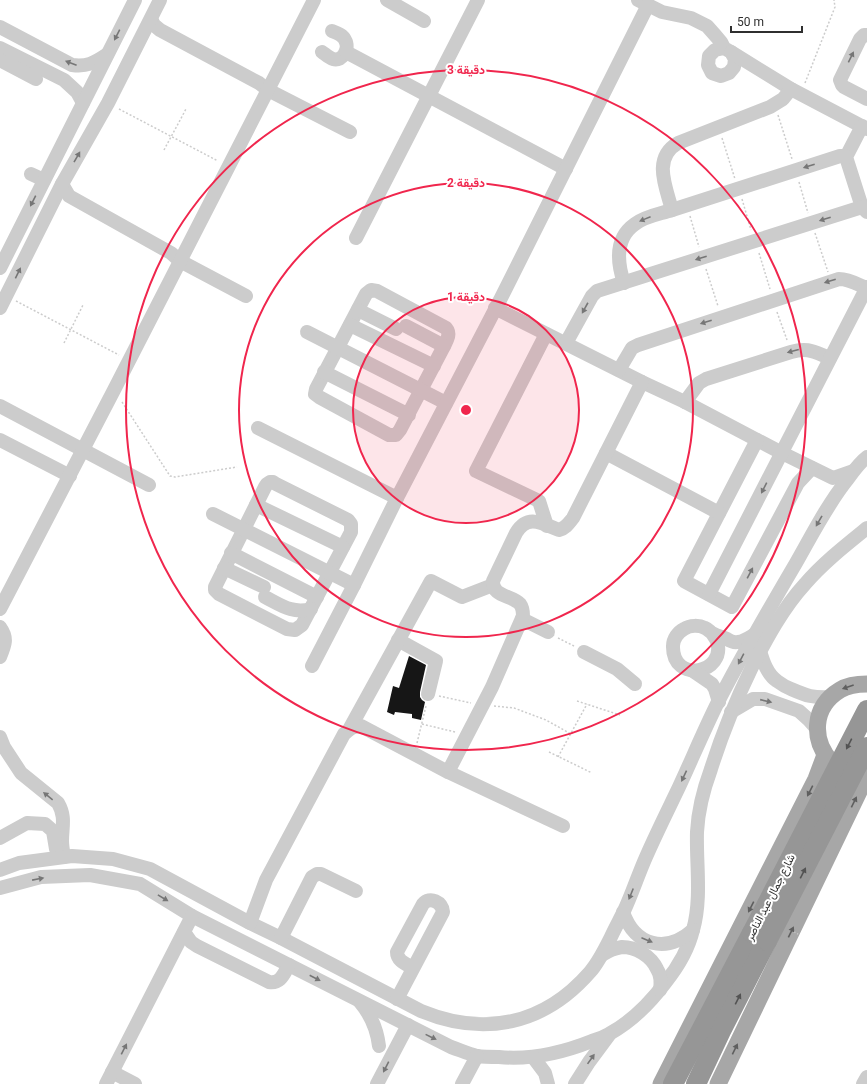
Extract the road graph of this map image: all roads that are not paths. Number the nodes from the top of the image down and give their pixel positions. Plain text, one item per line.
1 (134, 0) edge
2 (160, 0) edge
3 (314, 0) edge
4 (387, 0) edge
5 (478, 0) edge
6 (643, 3) edge
7 (151, 20) junction
8 (424, 21) dead end
9 (0, 27) edge
10 (332, 31) dead end
11 (143, 34) junction
12 (867, 35) edge
13 (0, 48) edge
14 (727, 50) junction
15 (322, 52) dead end
16 (346, 52) junction
17 (49, 53) junction
18 (107, 55) junction
19 (0, 60) edge
20 (762, 72) junction
21 (38, 74) junction
22 (730, 74) junction
23 (268, 90) junction
24 (796, 92) junction
25 (865, 94) edge
26 (429, 96) junction
27 (83, 103) junction
28 (864, 127) edge
29 (350, 132) dead end
30 (846, 157) junction
31 (566, 168) junction
32 (31, 174) dead end
33 (44, 180) junction
34 (62, 184) junction
35 (52, 202) junction
36 (865, 209) edge
37 (672, 210) junction
38 (356, 238) dead end
39 (180, 261) junction
40 (0, 268) edge
41 (624, 283) junction
42 (867, 288) edge
43 (246, 296) dead end
44 (3, 302) edge
45 (495, 308) junction
46 (358, 310) junction
47 (350, 325) junction
48 (307, 332) dead end
49 (546, 334) junction
50 (566, 343) junction
51 (444, 346) junction
52 (338, 348) junction
53 (830, 358) junction
54 (434, 366) junction
55 (619, 370) junction
56 (324, 372) junction
57 (642, 382) junction
58 (421, 391) junction
59 (685, 402) junction
60 (446, 403) junction
61 (0, 406) edge
62 (0, 412) edge
63 (409, 415) junction
64 (258, 428) dead end
65 (0, 440) edge
66 (757, 440) junction
67 (82, 453) junction
68 (606, 453) junction
69 (782, 453) junction
70 (862, 463) edge
71 (812, 468) junction
72 (70, 476) junction
73 (833, 478) junction
74 (148, 487) dead end
75 (834, 496) junction
76 (397, 498) junction
77 (256, 505) junction
78 (719, 513) junction
79 (213, 514) dead end
80 (547, 526) junction
81 (867, 528) edge
82 (243, 529) junction
83 (343, 548) junction
84 (231, 553) junction
85 (224, 568) junction
86 (330, 573) junction
87 (354, 585) junction
88 (493, 585) junction
89 (709, 594) junction
90 (318, 596) junction
91 (1, 603) edge
92 (311, 609) junction
93 (522, 619) junction
94 (0, 627) edge
95 (548, 632) road end
96 (712, 633) junction
97 (755, 634) junction
98 (398, 640) junction
99 (760, 651) junction
100 (584, 652) road end
101 (0, 657) edge
102 (312, 666) dead end
103 (693, 671) junction
104 (867, 683) edge
105 (635, 684) dead end
106 (428, 694) road end
107 (831, 697) junction
108 (719, 702) junction
109 (867, 710) edge
110 (731, 712) junction
111 (350, 728) junction
112 (817, 729) junction
113 (0, 737) edge
114 (867, 747) edge
115 (825, 755) junction
116 (448, 772) junction
117 (867, 774) edge
118 (61, 809) junction
119 (45, 824) junction
120 (563, 826) dead end
121 (0, 838) edge
122 (60, 857) junction
123 (0, 870) edge
124 (0, 888) edge
125 (356, 892) dead end
126 (623, 912) junction
127 (192, 916) junction
128 (250, 923) junction
129 (203, 929) dead end
130 (693, 930) junction
131 (184, 932) junction
132 (281, 938) junction
133 (254, 947) junction
134 (602, 955) junction
135 (289, 964) junction
136 (414, 968) dead end
137 (660, 990) junction
138 (357, 999) junction
139 (397, 999) junction
140 (408, 1025) junction
141 (721, 1031) junction
142 (609, 1034) junction
143 (379, 1046) dead end
144 (477, 1056) junction
145 (533, 1056) junction
146 (867, 1077) edge
147 (109, 1078) edge
148 (135, 1084) edge
149 (377, 1084) edge
150 (462, 1084) edge
151 (548, 1084) edge
152 (576, 1084) edge
153 (662, 1084) edge
154 (673, 1084) edge
155 (696, 1084) edge
156 (705, 1084) edge
157 (718, 1084) edge
158 (863, 1084) edge

1 -> 18 street
2 - 7 street
3 - 23 street
4 - 8 street
5 - 26 street
6 - 14 street
6 - 31 street
7 - 11 street
7 - 23 street
9 - 17 street
10 - 16 street
11 - 23 street
34 -> 11 street
25 -> 12 street
13 - 21 street
14 - 20 street
14 - 22 street
14 - 22 street
15 - 16 street
16 - 26 street
18 -> 17 street
17 - 21 street
18 - 27 street
19 - 21 street
20 - 22 street
20 - 24 street
21 - 27 street
23 - 29 street
23 - 39 street
24 - 28 street
24 - 37 street
26 - 31 street
26 - 38 street
27 - 33 street
28 - 30 street
30 - 36 street
30 -> 37 street
31 - 45 street
32 - 33 street
33 -> 40 street
34 - 35 street
34 - 39 street
35 - 39 street
44 -> 35 street
36 -> 41 street
37 -> 41 street
39 - 43 street
39 - 67 street
41 -> 50 street
42 - 53 street
42 -> 55 street
45 - 49 street
45 - 60 street
46 - 47 street
46 - 51 street
46 - 51 street
47 - 52 street
47 - 54 street
48 - 52 street
49 - 50 street
49 - 80 street
50 - 55 street
51 - 54 street
52 - 56 street
52 - 58 street
53 -> 59 street
53 - 69 street
54 - 58 street
55 - 57 street
56 - 63 street
56 - 63 street
57 - 59 street
57 - 68 street
58 - 60 street
58 - 63 street
59 - 66 street
60 - 76 street
61 - 67 street
62 - 67 street
64 - 76 street
65 - 72 street
66 - 69 street
66 - 78 street
67 - 72 street
67 - 74 street
68 - 78 street
68 - 80 street
69 - 71 street
69 -> 89 street
70 - 73 street
70 - 75 street
71 - 73 street
89 -> 71 street
72 - 91 street
73 - 75 street
75 -> 97 street
76 - 87 street
77 - 82 street
77 - 83 street
77 - 83 street
78 - 89 street
79 - 82 street
80 - 88 street
81 - 99 street
82 - 84 street
82 - 86 street
83 - 86 street
84 - 85 street
84 - 90 street
85 - 92 street
85 - 92 street
86 - 87 street
86 - 90 street
87 - 102 street
88 - 93 street
88 - 98 street
90 - 92 street
93 - 95 street
93 - 116 street
94 - 101 street
96 - 97 street
96 - 103 street
96 - 103 street
97 -> 108 street
98 - 106 street
98 - 111 street
99 - 107 street
99 - 110 street
100 - 105 street
103 - 108 street
104 -> 107 main road
107 - 112 main road
108 -> 126 street
109 -> 154 highway, شارع جمال عبد الناصر, bridge
110 -> 112 street
110 - 130 street
111 - 116 street
111 - 128 street
112 - 115 main road
118 -> 113 street
141 -> 114 highway, شارع جمال عبد الناصر, bridge
115 - 117 main road
115 -> 153 main road
116 - 120 street
157 -> 117 main road
118 - 119 street
118 - 122 street
119 - 121 street
119 - 122 street
122 - 123 street
122 - 128 street
124 -> 127 street
125 - 132 street
126 -> 130 street
126 - 134 street
127 - 131 street
127 - 133 street
128 - 132 street
129 - 133 street
130 - 137 street
131 - 135 street
147 -> 131 street
132 - 139 street
133 - 135 street
134 - 137 street
134 - 139 street
135 -> 138 street
136 - 139 street
137 - 142 street
138 - 140 street
138 - 143 street
140 -> 144 street
140 -> 149 street
141 - 155 highway, شارع جمال عبد الناصر
141 - 156 highway
142 - 145 street
152 -> 142 street
144 - 145 street
144 - 150 street
145 - 151 street
146 - 158 street
147 - 148 street

